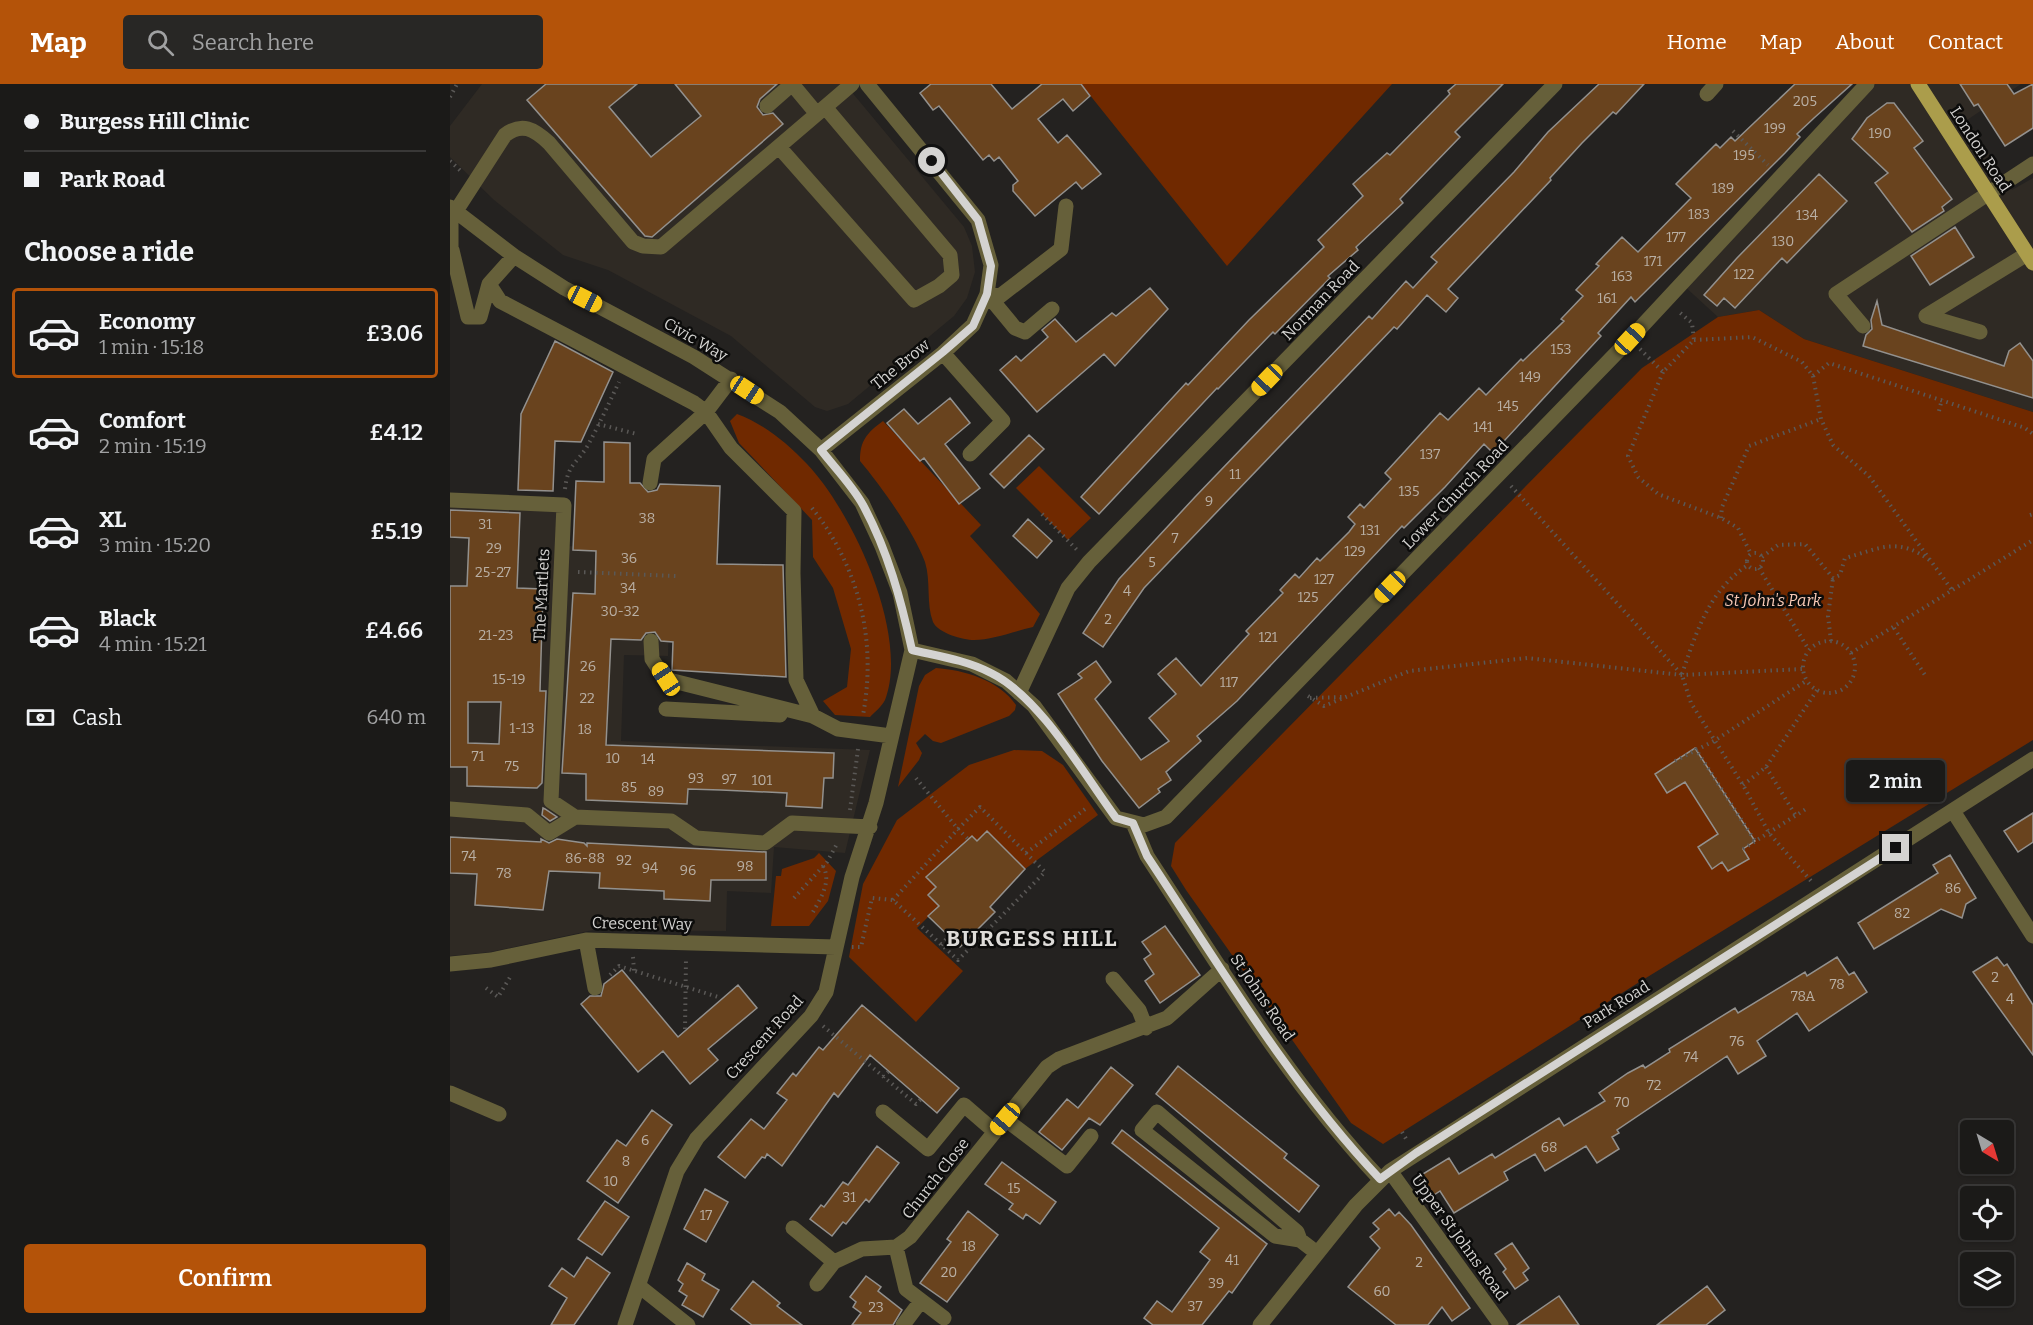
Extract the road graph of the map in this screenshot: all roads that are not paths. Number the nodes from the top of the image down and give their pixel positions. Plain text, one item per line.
1 (852, 84) edge
2 (1555, 84) edge
3 (1867, 84) edge
4 (1918, 84) edge
5 (871, 85) edge
6 (767, 106) dead end
7 (821, 111) junction
8 (779, 147) junction
9 (2033, 164) edge
10 (1987, 192) junction
11 (1066, 206) dead end
12 (452, 209) edge
13 (452, 250) junction
14 (514, 256) junction
15 (2030, 259) edge
16 (450, 273) edge
17 (489, 284) junction
18 (987, 294) junction
19 (1052, 309) dead end
20 (1863, 326) dead end
21 (1980, 332) dead end
22 (943, 352) junction
23 (731, 380) junction
24 (706, 412) junction
25 (821, 450) junction
26 (970, 454) dead end
27 (650, 483) dead end
28 (450, 500) edge
29 (651, 641) dead end
30 (912, 650) junction
31 (1019, 693) junction
32 (666, 709) dead end
33 (813, 716) junction
34 (891, 736) junction
35 (2033, 759) edge
36 (551, 801) junction
37 (450, 809) edge
38 (1953, 811) junction
39 (527, 815) junction
40 (575, 818) junction
41 (1133, 823) junction
42 (870, 827) junction
43 (2033, 936) edge
44 (586, 940) junction
45 (836, 947) junction
46 (450, 964) edge
47 (1222, 969) junction
48 (1113, 979) dead end
49 (595, 988) road end
50 (1146, 1028) junction
51 (450, 1093) edge
52 (883, 1112) dead end
53 (499, 1114) dead end
54 (1005, 1119) junction
55 (994, 1131) junction
56 (1091, 1136) dead end
57 (1385, 1175) junction
58 (793, 1228) dead end
59 (1300, 1240) junction
60 (896, 1247) junction
61 (1317, 1253) junction
62 (834, 1262) junction
63 (817, 1284) dead end
64 (639, 1286) junction
65 (921, 1301) junction
66 (944, 1318) dead end
67 (625, 1325) edge
68 (688, 1325) edge
69 (903, 1325) edge
70 (1260, 1325) edge
71 (1501, 1325) edge

1 - 7 street
2 - 31 street, Norman Road
3 - 41 street, Lower Church Road
4 - 10 main road, London Road
5 - 18 street, The Brow
6 - 7 street
7 - 8 street
7 - 8 street
8 - 12 street
9 - 10 street
10 - 15 main road, London Road
10 - 20 street
11 - 18 street
12 - 13 street
12 - 14 street, Civic Way
13 - 16 street
13 - 17 street
14 - 17 street
14 - 23 street, Civic Way
15 - 21 street
17 - 24 street
18 - 19 street
18 - 22 street, The Brow
22 - 25 street, The Brow
22 - 26 street
23 - 24 street
23 - 25 street, Civic Way
24 - 27 street
24 - 33 street
25 - 30 street, Civic Way
28 - 36 street, The Martlets
29 - 33 street
30 - 31 street
30 - 34 street, Crescent Road
31 - 41 street
32 - 33 street
33 - 34 street
34 - 42 street, Crescent Road
35 - 38 street, Park Road
36 - 39 street
36 - 40 street
37 - 39 street
38 - 43 street
38 - 57 street, Park Road
39 - 40 street
40 - 42 street
41 - 47 street, St Johns Road
42 - 45 street, Crescent Road
44 - 45 street, Crescent Way
44 - 46 street, Crescent Way
44 - 49 street
45 - 64 street, Crescent Road
47 - 50 street, Church Close
47 - 57 street, St Johns Road
48 - 50 street
50 - 54 street, Church Close
51 - 53 street
52 - 55 street
54 - 55 street, Church Close
54 - 56 street
55 - 60 street, Church Close
57 - 61 street, Park Road
57 - 71 street, Upper St Johns Road
58 - 62 street
59 - 59 street
59 - 61 street
60 - 62 street
60 - 65 street
61 - 70 street, Park Road
62 - 63 street
64 - 67 street, Crescent Road
64 - 68 street
65 - 66 street
65 - 69 street

